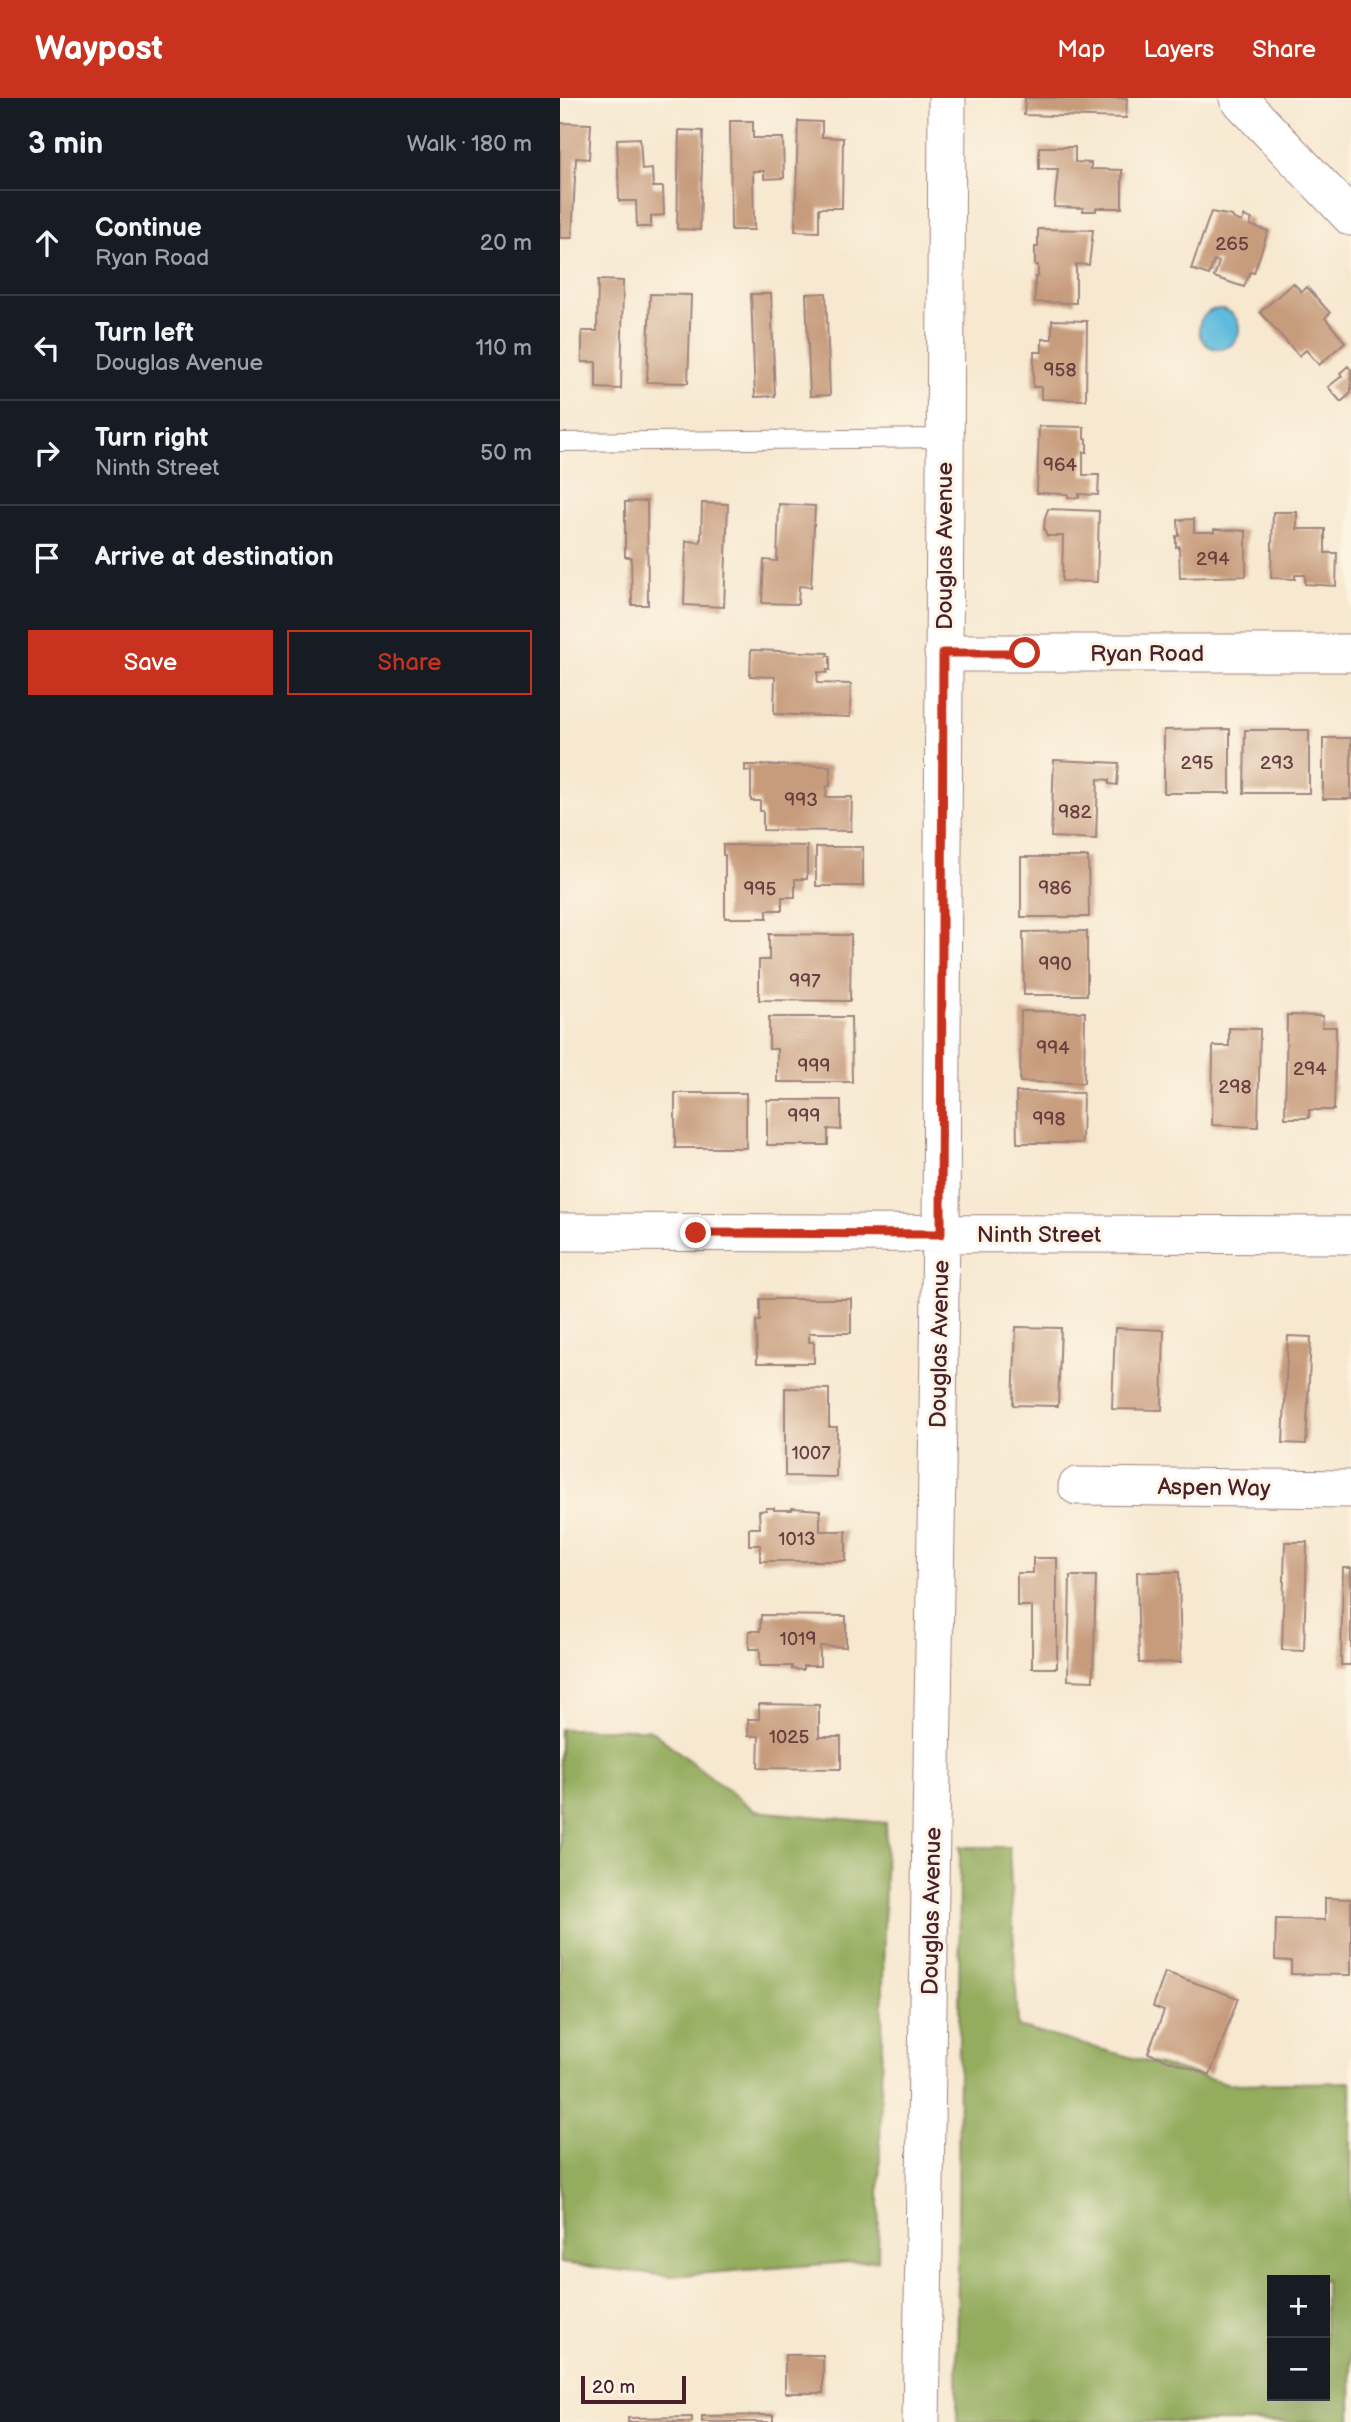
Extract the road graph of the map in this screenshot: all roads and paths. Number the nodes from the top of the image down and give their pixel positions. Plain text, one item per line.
1 (947, 98) edge
2 (1238, 98) edge
3 (1351, 216) edge
4 (944, 439) junction
5 (560, 442) edge
6 (943, 653) junction
7 (1351, 653) edge
8 (560, 1232) edge
9 (941, 1234) junction
10 (1351, 1235) edge
11 (1077, 1486) dead end
12 (1351, 1489) edge
13 (921, 2422) edge

1 - 4 street, Douglas Avenue
2 - 3 street
4 - 5 lane
4 - 6 street, Douglas Avenue
6 - 7 street, Ryan Road
6 - 9 street, Douglas Avenue
8 - 9 street, Ninth Street
9 - 10 street, Ninth Street
9 - 13 street, Douglas Avenue
11 - 12 street, Aspen Way

